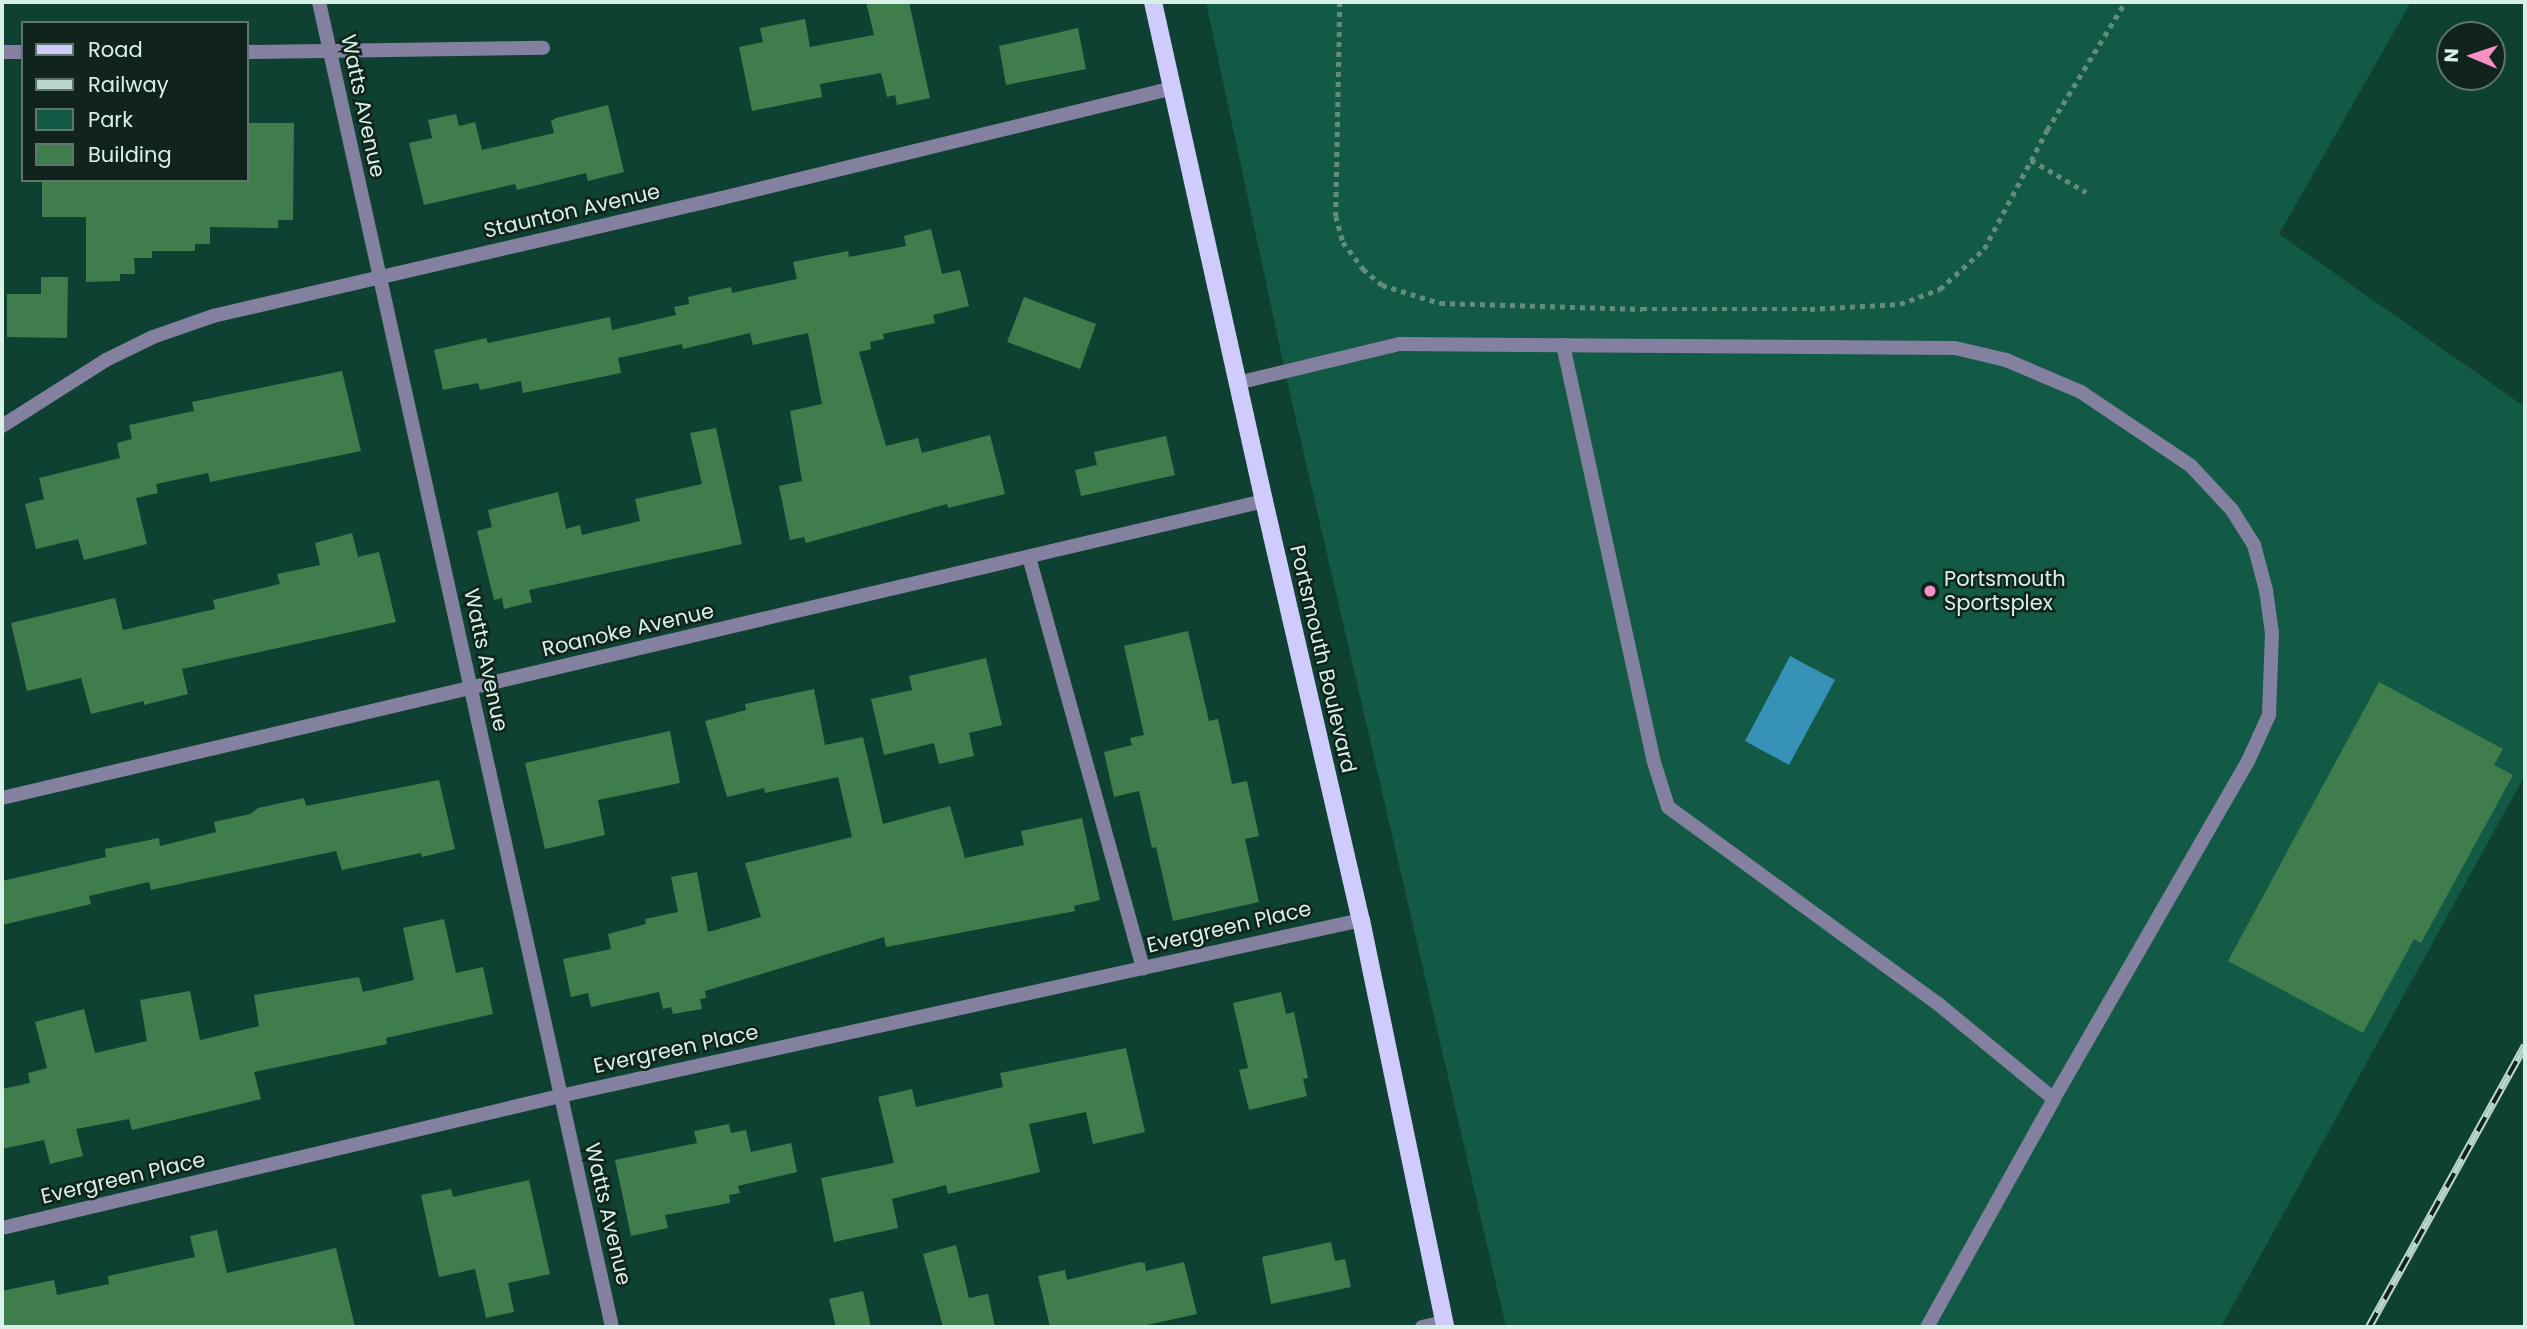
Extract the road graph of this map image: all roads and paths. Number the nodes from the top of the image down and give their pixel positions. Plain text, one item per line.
1 (319, 2) edge
2 (1153, 2) edge
3 (1340, 2) edge
4 (2125, 2) edge
5 (543, 48) dead end
6 (248, 51) edge
7 (330, 51) junction
8 (2, 52) edge
9 (21, 52) edge
10 (1173, 88) junction
11 (2031, 160) junction
12 (2086, 192) dead end
13 (380, 277) junction
14 (1563, 345) junction
15 (1237, 383) junction
16 (2, 426) edge
17 (1264, 501) junction
18 (1029, 557) junction
19 (471, 689) junction
20 (2, 798) edge
21 (1361, 920) junction
22 (1143, 968) junction
23 (560, 1097) junction
24 (2054, 1099) junction
25 (2, 1228) edge
26 (1445, 1325) edge
27 (612, 1327) edge
28 (1422, 1327) edge
29 (1927, 1327) edge

1 - 7 street, Watts Avenue
2 - 10 main road, Portsmouth Boulevard
3 - 11 path
4 - 11 path
5 - 7 street
6 - 7 street
7 - 13 street, Watts Avenue
8 - 9 street
10 - 13 street, Staunton Avenue
10 - 15 main road, Portsmouth Boulevard
11 - 12 path
13 - 16 street, Staunton Avenue
13 - 19 street, Watts Avenue
14 - 15 street
14 - 24 street
14 - 24 street
15 - 17 main road, Portsmouth Boulevard
17 - 18 street, Roanoke Avenue
17 - 21 main road, Portsmouth Boulevard
18 - 19 street, Roanoke Avenue
18 - 22 street
19 - 20 street, Roanoke Avenue
19 - 23 street, Watts Avenue
21 - 22 street, Evergreen Place
21 - 26 main road, Portsmouth Boulevard
22 - 23 street, Evergreen Place
23 - 25 street, Evergreen Place
23 - 27 street, Watts Avenue
24 - 29 street
26 - 28 street

